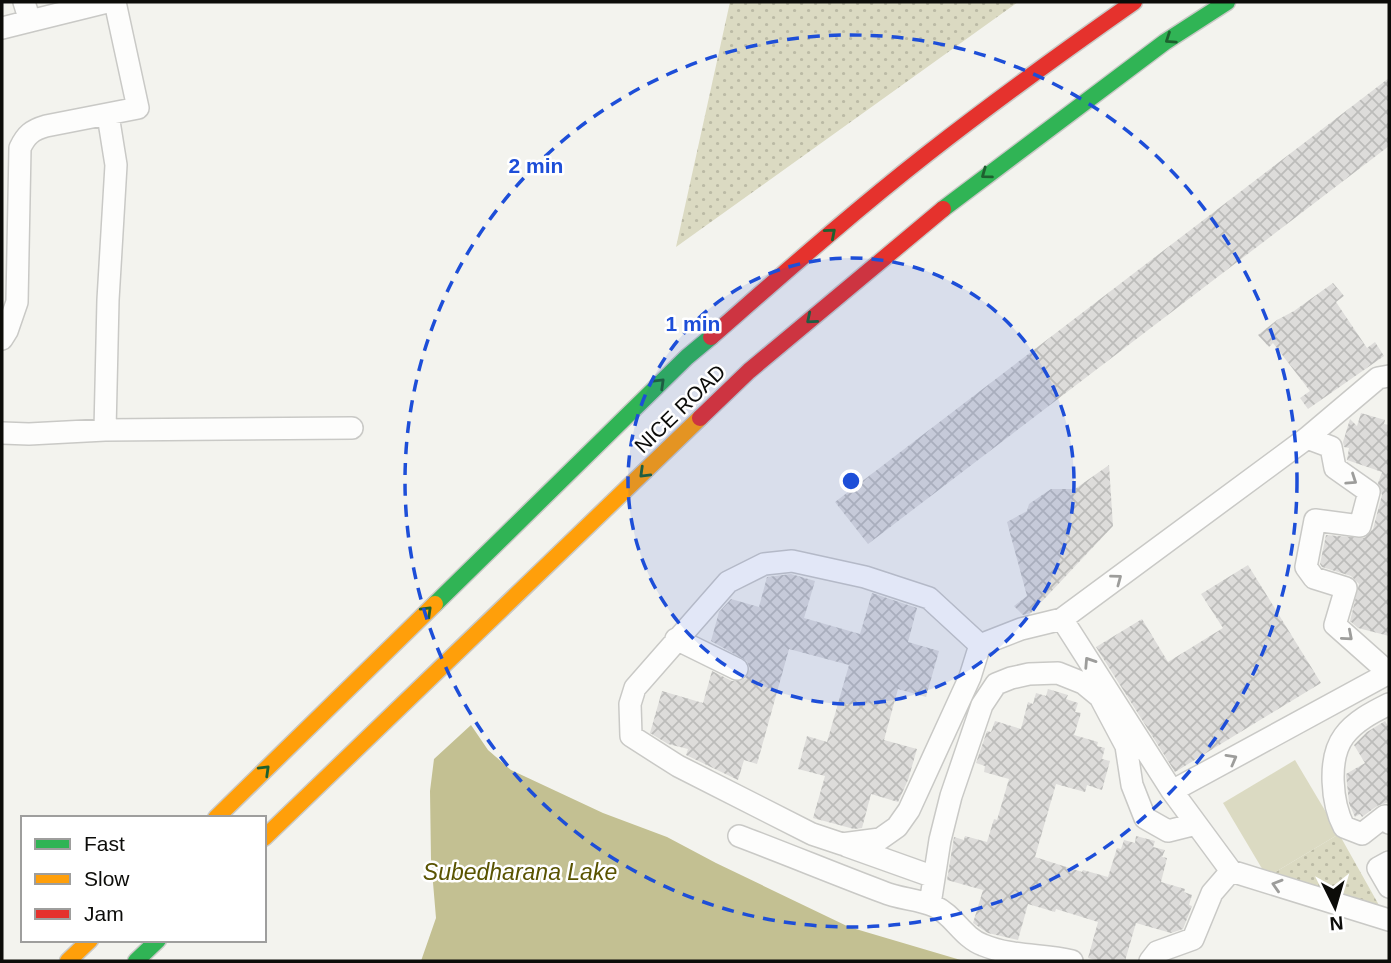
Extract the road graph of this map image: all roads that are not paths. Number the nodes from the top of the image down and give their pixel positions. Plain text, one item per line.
1 (107, 2) edge
2 (115, 2) edge
3 (1134, 2) edge
4 (1227, 2) edge
5 (27, 11) edge
6 (2, 28) edge
7 (108, 115) junction
8 (2, 339) edge
9 (1389, 376) edge
10 (352, 428) dead end
11 (105, 430) junction
12 (2, 433) edge
13 (1307, 438) junction
14 (1062, 619) junction
15 (676, 639) junction
16 (980, 645) junction
17 (1379, 654) edge
18 (737, 669) dead end
19 (1389, 673) edge
20 (1389, 704) edge
21 (1172, 791) junction
22 (218, 816) edge
23 (1389, 823) edge
24 (1196, 824) junction
25 (266, 836) edge
26 (739, 836) dead end
27 (842, 844) junction
28 (1389, 862) edge
29 (1231, 871) junction
30 (934, 877) junction
31 (1389, 887) edge
32 (930, 904) junction
33 (1389, 920) edge
34 (88, 942) edge
35 (156, 942) edge
36 (68, 961) edge
37 (136, 961) edge
38 (1072, 961) edge
39 (1150, 961) edge

1 - 5 street
2 - 7 street
22 -> 3 highway, NICE ROAD
4 -> 25 highway, NICE ROAD
5 - 6 street
7 - 8 street
7 - 11 street
9 - 13 street
10 - 11 street
11 - 12 street
14 -> 13 street
13 -> 17 street
14 - 16 street
21 -> 14 street
15 - 16 street
15 - 18 street
15 - 27 street
16 - 27 street
17 - 19 street
21 -> 19 street
20 - 23 street
21 - 24 street
24 - 29 street
24 - 30 street
26 - 32 street
27 - 30 street
28 - 31 street
33 -> 29 street
29 - 39 street
30 - 32 street
32 - 38 street
34 - 36 highway
35 - 37 highway

